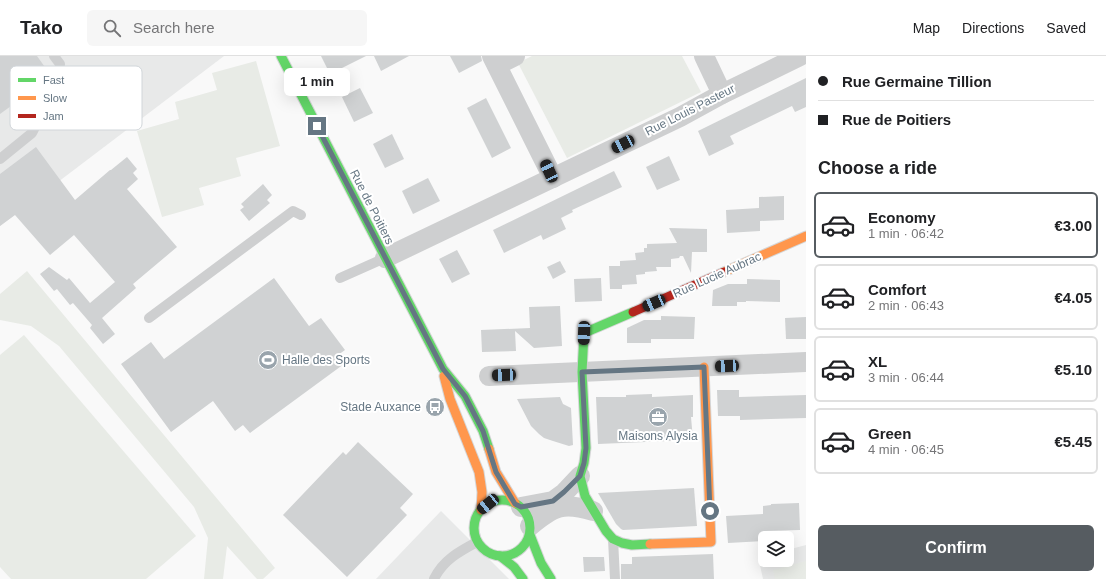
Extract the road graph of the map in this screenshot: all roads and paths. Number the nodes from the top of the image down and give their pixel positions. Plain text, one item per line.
1 (54, 56) edge
2 (281, 56) edge
3 (515, 56) edge
4 (704, 56) edge
5 (800, 56) edge
6 (495, 60) edge
7 (60, 66) edge
8 (722, 94) junction
9 (34, 130) edge
10 (0, 159) edge
11 (553, 178) junction
12 (301, 215) dead end
13 (806, 236) edge
14 (385, 258) junction
15 (340, 278) dead end
16 (149, 318) dead end
17 (806, 362) edge
18 (704, 367) junction
19 (443, 369) junction
20 (582, 372) junction
21 (489, 376) dead end
22 (580, 476) junction
23 (518, 505) junction
24 (481, 510) junction
25 (593, 511) junction
26 (530, 530) junction
27 (613, 539) junction
28 (478, 542) junction
29 (500, 556) junction
30 (434, 579) edge
31 (523, 579) edge
32 (551, 579) edge
33 (615, 579) edge

1 - 7 lane
2 - 14 main road, Rue de Poitiers
3 - 6 street
4 - 8 street
5 - 8 street, Rue Louis Pasteur
6 - 11 street
8 - 11 street, Rue Louis Pasteur
9 - 10 lane
11 - 14 street, Rue Louis Pasteur
12 - 16 lane
13 - 20 main road, Rue Lucie Aubrac
14 - 15 lane
14 - 19 main road, Rue de Poitiers
17 - 18 street
18 - 20 street
18 - 27 main road
19 - 23 main road, Rue de Poitiers
19 - 24 main road, Rue de Poitiers
20 - 21 street
20 - 22 main road, Rue Lucie Aubrac
22 - 23 street
22 - 25 main road, Rue Lucie Aubrac
23 - 24 main road
23 - 26 main road
24 - 28 main road
25 - 26 street
25 - 27 main road, Rue Lucie Aubrac
26 - 29 main road
26 - 32 main road
27 - 33 lane
28 - 29 main road
28 - 30 lane
29 - 31 main road

